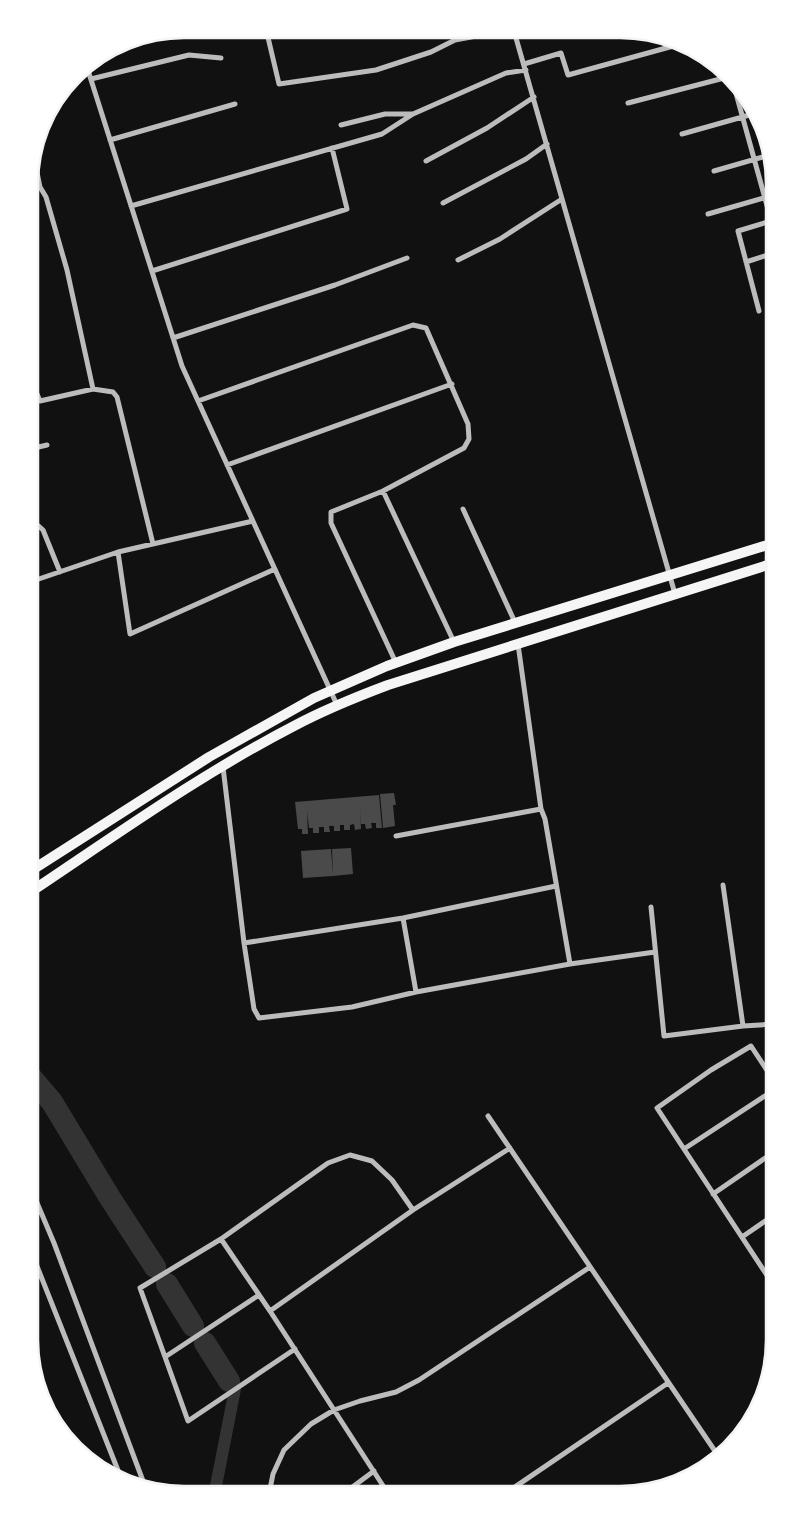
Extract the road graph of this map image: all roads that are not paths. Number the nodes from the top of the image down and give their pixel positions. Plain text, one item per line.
1 (268, 38) edge
2 (466, 38) edge
3 (517, 38) edge
4 (671, 47) edge
5 (221, 58) dead end
6 (524, 64) junction
7 (526, 70) junction
8 (89, 73) edge
9 (91, 79) junction
10 (721, 79) edge
11 (534, 97) junction
12 (737, 98) edge
13 (628, 103) dead end
14 (235, 104) dead end
15 (412, 114) junction
16 (748, 115) edge
17 (743, 116) junction
18 (341, 126) dead end
19 (682, 134) dead end
20 (110, 140) junction
21 (547, 144) junction
22 (332, 148) junction
23 (763, 157) edge
24 (755, 160) junction
25 (426, 161) dead end
26 (714, 171) dead end
27 (38, 178) edge
28 (40, 187) joint
29 (562, 198) junction
30 (765, 198) junction
31 (766, 202) edge
32 (443, 203) dead end
33 (131, 206) junction
34 (708, 214) dead end
35 (766, 222) edge
36 (766, 256) edge
37 (407, 258) dead end
38 (458, 260) dead end
39 (746, 262) junction
40 (152, 271) junction
41 (759, 311) dead end
42 (173, 338) junction
43 (452, 384) junction
44 (94, 389) junction
45 (38, 396) edge
46 (198, 401) junction
47 (47, 445) dead end
48 (38, 448) edge
49 (227, 465) junction
50 (383, 491) junction
51 (462, 509) dead end
52 (253, 521) junction
53 (38, 526) edge
54 (153, 544) junction
55 (766, 546) edge
56 (118, 552) junction
57 (766, 566) edge
58 (275, 569) junction
59 (60, 572) junction
60 (670, 576) junction
61 (38, 579) edge
62 (675, 594) junction
63 (514, 624) junction
64 (454, 642) junction
65 (518, 644) junction
66 (396, 663) junction
67 (330, 691) junction
68 (337, 705) junction
69 (223, 766) junction
70 (540, 809) junction
71 (396, 836) dead end
72 (38, 866) edge
73 (723, 885) dead end
74 (556, 886) junction
75 (38, 887) edge
76 (651, 907) dead end
77 (402, 918) junction
78 (244, 943) junction
79 (655, 952) junction
80 (570, 964) junction
81 (416, 992) junction
82 (765, 1025) edge
83 (743, 1026) junction
84 (765, 1068) edge
85 (765, 1096) edge
86 (488, 1116) dead end
87 (510, 1148) junction
88 (684, 1149) junction
89 (765, 1158) edge
90 (714, 1194) junction
91 (38, 1205) edge
92 (413, 1210) junction
93 (765, 1221) edge
94 (742, 1237) junction
95 (221, 1238) junction
96 (590, 1267) junction
97 (38, 1269) edge
98 (765, 1272) edge
99 (259, 1295) junction
100 (270, 1311) junction
101 (295, 1349) junction
102 (165, 1357) junction
103 (668, 1383) junction
104 (334, 1410) junction
105 (715, 1451) edge
106 (118, 1471) edge
107 (374, 1471) junction
108 (143, 1481) edge
109 (270, 1486) edge
110 (354, 1486) edge
111 (384, 1486) edge
112 (516, 1486) edge

1 - 2 street
3 - 6 street
4 - 6 street
5 - 9 street
6 - 7 street
7 - 11 street
7 - 15 street
8 - 9 street
9 - 20 street
10 - 13 street
11 - 21 street
11 - 25 street
12 - 17 street
14 - 20 street
15 - 18 street
15 - 22 street
16 - 17 street
17 - 19 street
17 - 24 street
20 - 33 street
21 - 29 street
21 - 32 street
22 - 33 street
22 - 40 street
23 - 24 street
24 - 26 street
24 - 30 street
27 - 28 street
28 - 44 street
29 - 38 street
29 - 60 street
30 - 31 street
30 - 34 street
33 - 40 street
35 - 39 street
36 - 39 street
37 - 42 street
39 - 41 street
40 - 42 street
42 - 46 street
43 - 46 street
43 - 49 street
43 - 50 street
44 - 45 street
44 - 54 street
46 - 49 street
47 - 48 street
49 - 52 street
50 - 64 street
50 - 66 street
51 - 63 street
52 - 54 street
52 - 58 street
53 - 59 street
54 - 56 street
55 - 60 main road
56 - 58 street
56 - 59 street
57 - 62 main road
58 - 67 street
59 - 61 street
60 - 62 street
60 - 63 main road
62 - 65 main road
63 - 64 main road
64 - 66 main road
65 - 68 main road
65 - 70 street
66 - 67 main road
67 - 68 street
67 - 72 main road
68 - 69 main road
69 - 75 main road
69 - 78 street
70 - 71 street
70 - 74 street
73 - 83 street
74 - 77 street
74 - 80 street
76 - 79 street
77 - 78 street
77 - 81 street
78 - 81 street
79 - 80 street
79 - 83 street
80 - 81 street
82 - 83 street
84 - 88 street
85 - 88 street
86 - 87 street
87 - 92 street
87 - 96 street
88 - 90 street
89 - 90 street
90 - 94 street
91 - 108 street
92 - 95 street
92 - 100 street
93 - 94 street
94 - 98 street
95 - 99 street
95 - 102 street
96 - 103 street
96 - 104 street
97 - 106 street
99 - 100 street
99 - 102 street
100 - 101 street
101 - 102 street
101 - 104 street
103 - 105 street
103 - 112 street
104 - 107 street
104 - 109 street
107 - 110 street
107 - 111 street

